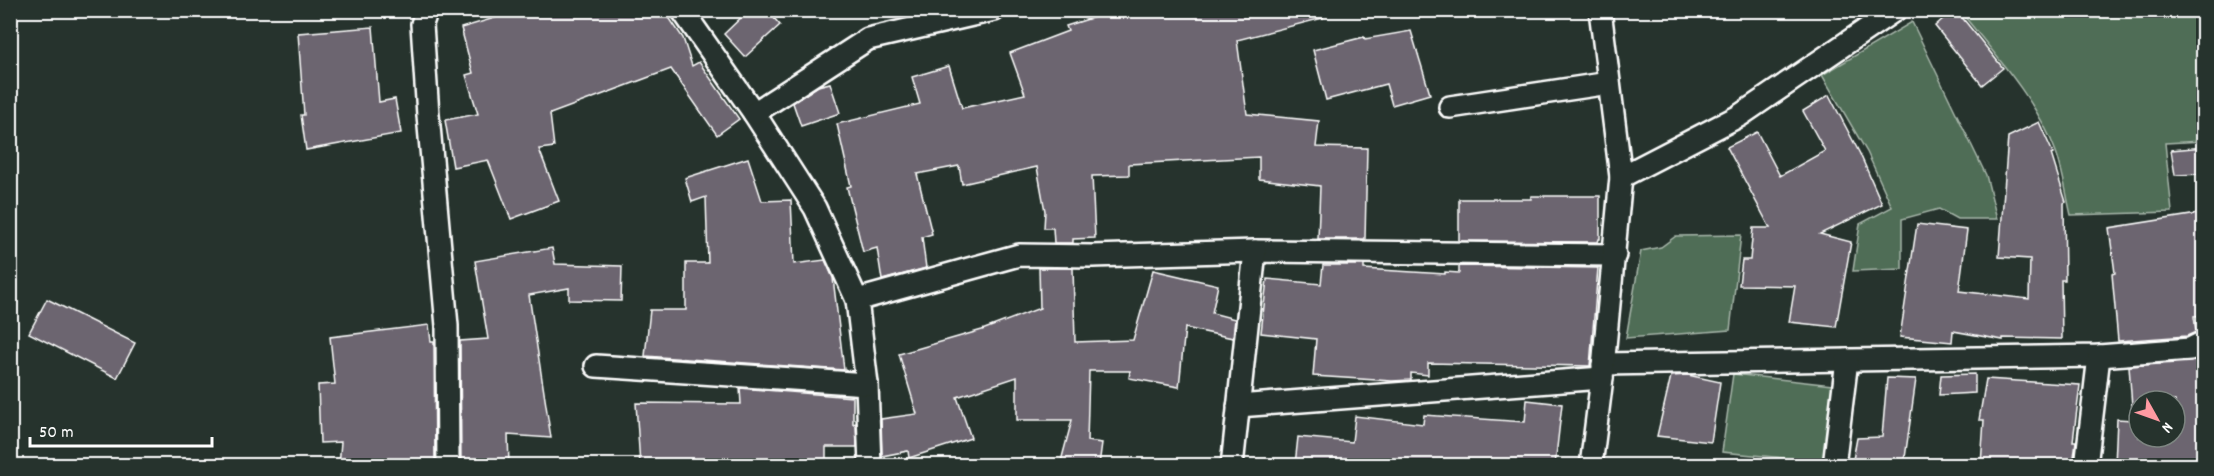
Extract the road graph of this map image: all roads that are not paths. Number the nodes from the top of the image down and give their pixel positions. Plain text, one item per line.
1 (427, 10) edge
2 (682, 10) edge
3 (994, 10) edge
4 (1600, 10) edge
5 (1895, 10) edge
6 (1609, 83) junction
7 (1450, 107) dead end
8 (754, 113) junction
9 (1621, 177) junction
10 (1255, 251) junction
11 (1615, 255) junction
12 (857, 300) junction
13 (2204, 342) edge
14 (2098, 356) junction
15 (1847, 360) junction
16 (596, 366) dead end
17 (1603, 371) junction
18 (867, 384) junction
19 (1238, 406) junction
20 (448, 465) edge
21 (870, 465) edge
22 (1232, 465) edge
23 (1591, 465) edge
24 (1834, 465) edge
25 (2086, 465) edge

1 - 20 street
2 - 8 street
3 - 8 street
4 - 6 street
5 - 9 street
6 - 7 street
6 - 9 street
8 - 12 street
9 - 11 street
10 - 11 street
10 - 12 street
10 - 19 street
11 - 17 street
12 - 18 street
13 - 14 street
14 - 15 street
14 - 25 street
15 - 17 street
15 - 24 street
16 - 18 street
17 - 19 street
17 - 23 street
18 - 21 street
19 - 22 street

